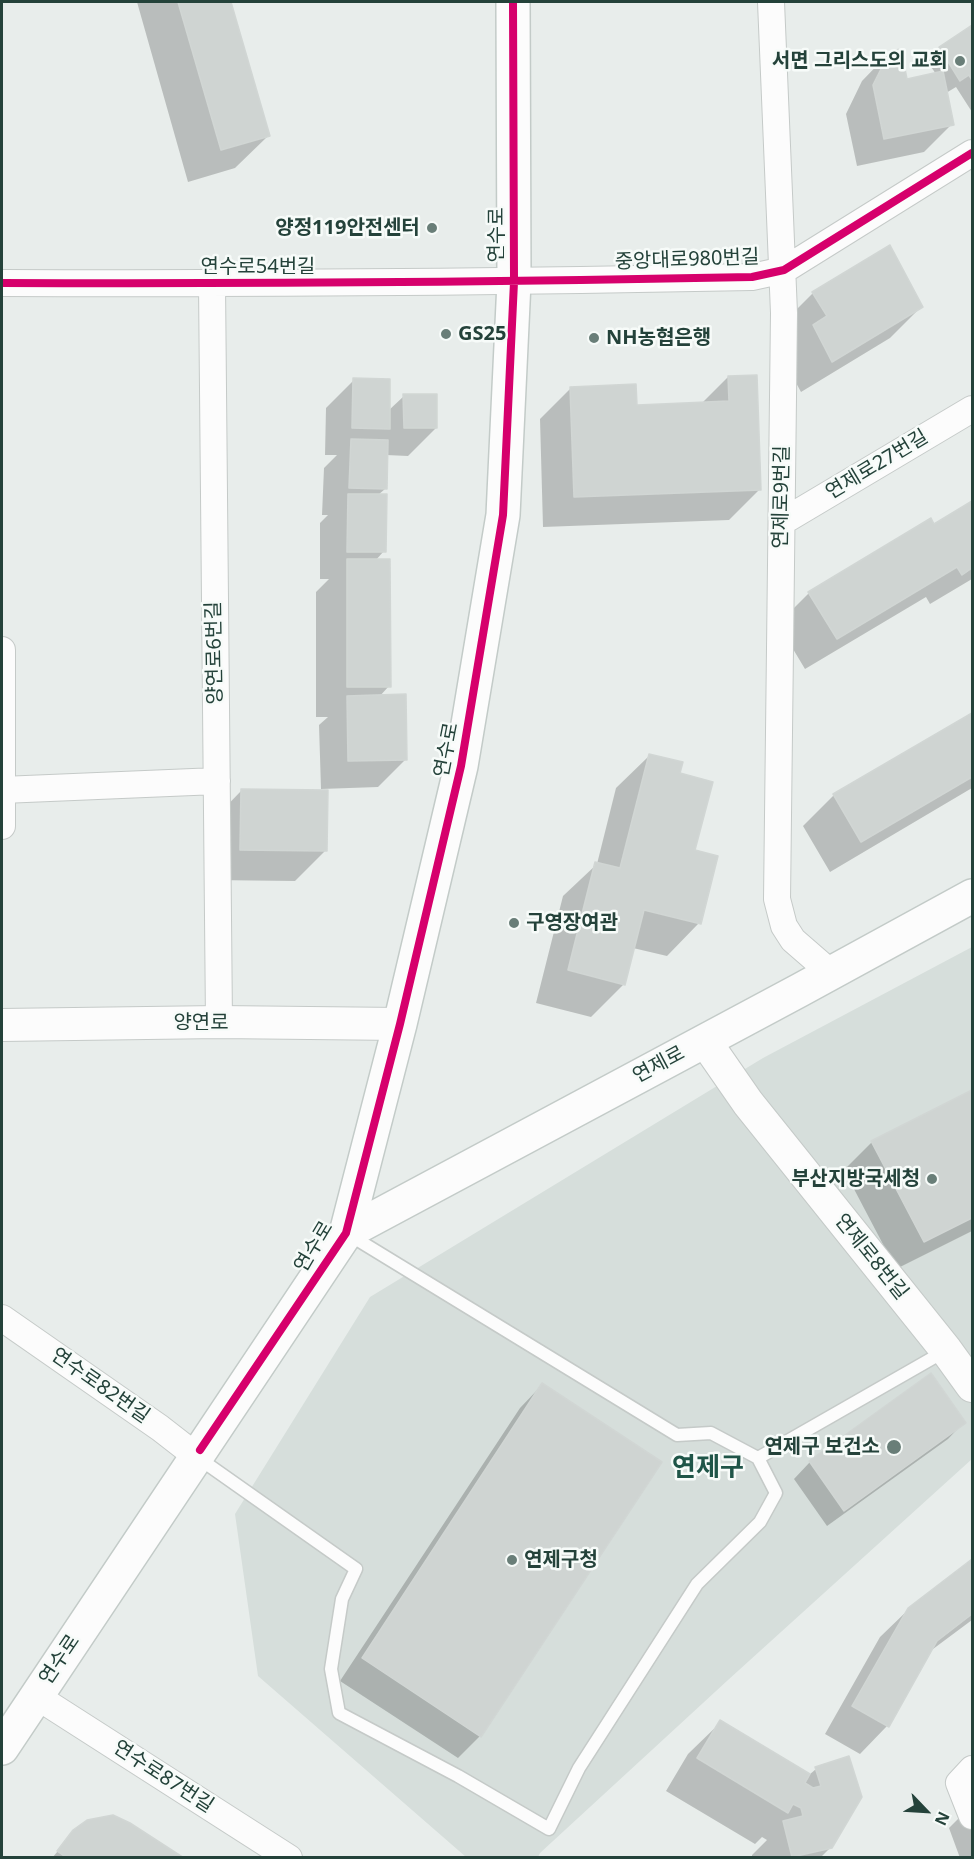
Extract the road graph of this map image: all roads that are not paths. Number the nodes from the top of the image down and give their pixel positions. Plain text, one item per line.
1 (513, 2) edge
2 (771, 2) edge
3 (972, 153) edge
4 (783, 270) junction
5 (514, 282) junction
6 (2, 283) edge
7 (212, 284) junction
8 (972, 409) edge
9 (782, 522) junction
10 (2, 650) edge
11 (217, 781) junction
12 (2, 790) edge
13 (2, 826) edge
14 (972, 896) edge
15 (831, 973) junction
16 (219, 1022) junction
17 (400, 1024) junction
18 (2, 1025) edge
19 (705, 1041) junction
20 (346, 1233) junction
21 (2, 1318) edge
22 (946, 1350) junction
23 (972, 1386) edge
24 (196, 1456) junction
25 (758, 1458) junction
26 (36, 1695) junction
27 (2, 1749) edge
28 (972, 1769) edge
29 (972, 1816) edge
30 (289, 1857) edge

1 - 5 main road, 연수로
2 - 4 street, 연제로9번길
3 - 4 street, 중앙대로980번길
4 - 5 street, 중앙대로980번길
4 - 9 street, 연제로9번길
5 - 7 street, 연수로54번길
5 - 17 main road, 연수로
6 - 7 street, 연수로54번길
7 - 11 street, 양연로6번길
8 - 9 street, 연제로27번길
9 - 15 street, 연제로9번길
10 - 12 street
11 - 12 street
11 - 16 street, 양연로6번길
12 - 13 street
14 - 15 main road, 연제로
15 - 19 main road, 연제로
16 - 17 street, 양연로
16 - 18 street, 양연로
17 - 20 main road, 연수로
19 - 20 main road, 연제로
19 - 22 street, 연제로8번길
20 - 24 main road, 연수로
20 - 25 lane
21 - 24 street, 연수로82번길
22 - 23 street, 연제로8번길
22 - 25 lane
24 - 25 lane
24 - 26 main road, 연수로
26 - 27 main road, 연수로
26 - 30 street, 연수로87번길
28 - 29 street

